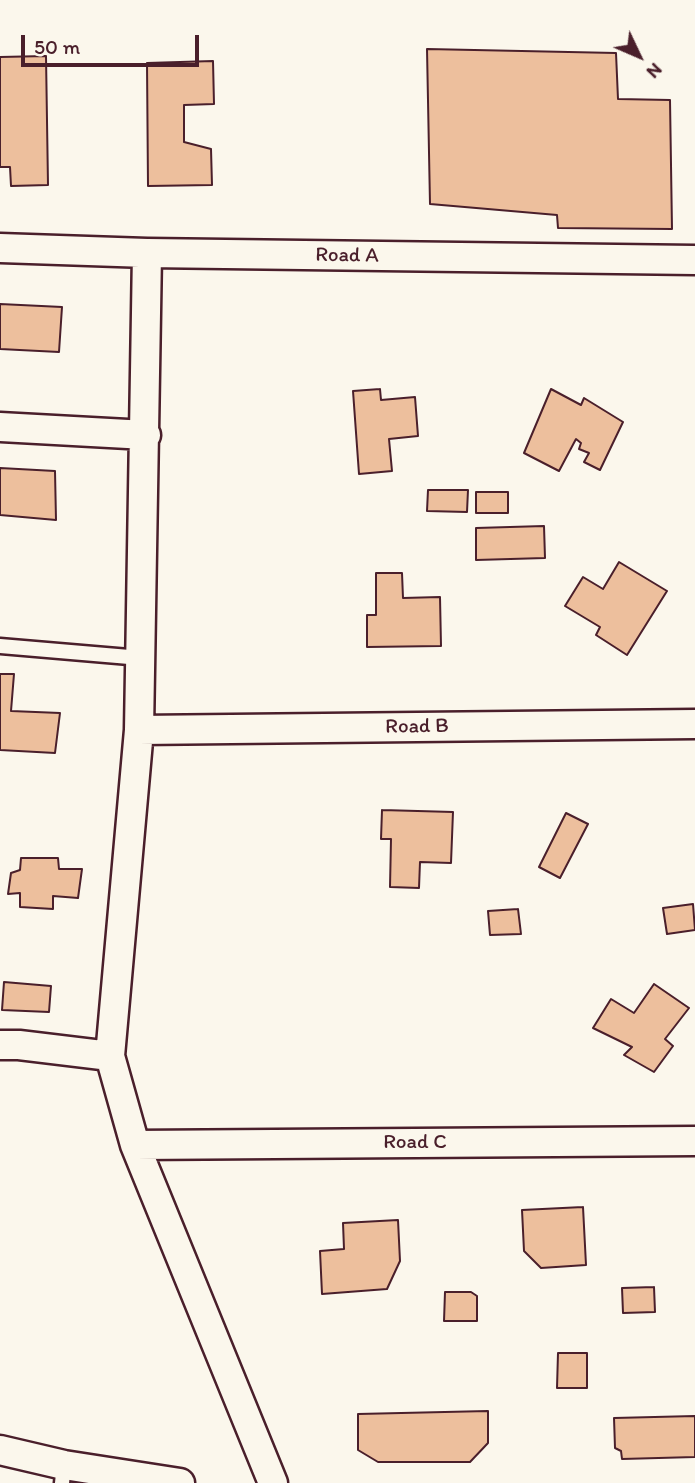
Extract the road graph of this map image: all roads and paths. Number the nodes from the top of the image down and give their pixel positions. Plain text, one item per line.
1 (0, 248) edge
2 (147, 253) junction
3 (695, 260) edge
4 (0, 427) edge
5 (146, 435) junction
6 (0, 646) edge
7 (141, 658) junction
8 (695, 724) edge
9 (139, 730) junction
10 (0, 1045) edge
11 (110, 1056) junction
12 (695, 1141) edge
13 (135, 1145) junction
14 (0, 1450) edge
15 (63, 1474) edge
16 (180, 1483) edge
17 (273, 1483) edge

1 - 2 street, Road A
2 - 3 street, Road A
2 - 5 street
4 - 5 street
5 - 7 street
6 - 7 lane
7 - 9 street
8 - 9 street, Road B
9 - 11 street
10 - 11 street
11 - 13 street
12 - 13 street, Road C
13 - 17 street
14 - 15 street
15 - 16 street

